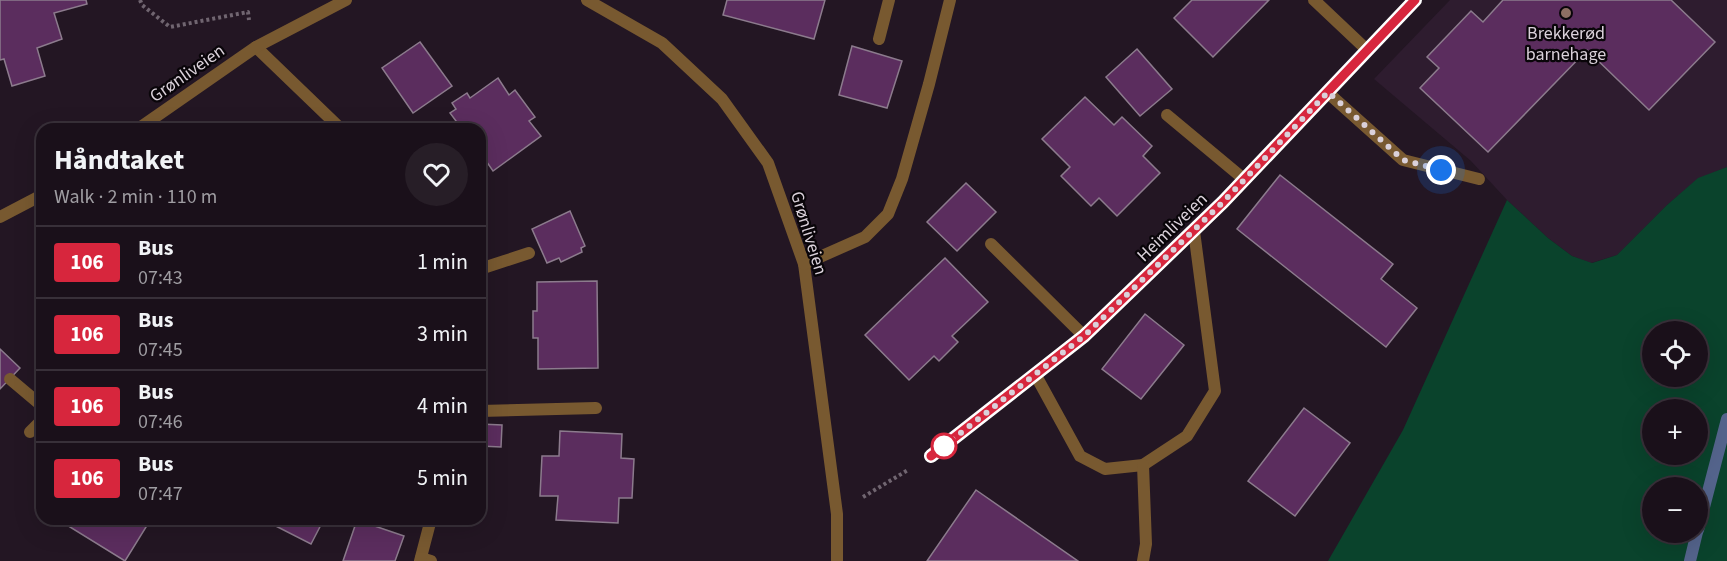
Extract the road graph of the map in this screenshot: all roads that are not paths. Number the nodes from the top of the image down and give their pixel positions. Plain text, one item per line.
1 (346, 0) edge
2 (586, 0) edge
3 (889, 0) edge
4 (950, 0) edge
5 (1314, 0) edge
6 (1415, 0) edge
7 (879, 39) dead end
8 (256, 47) junction
9 (1367, 51) junction
10 (1328, 92) junction
11 (1167, 115) dead end
12 (147, 123) edge
13 (335, 123) edge
14 (1479, 179) dead end
15 (1245, 180) junction
16 (36, 198) edge
17 (0, 217) edge
18 (1194, 231) junction
19 (991, 244) dead end
20 (529, 253) dead end
21 (804, 264) junction
22 (486, 267) edge
23 (1084, 336) junction
24 (1035, 374) junction
25 (10, 379) dead end
26 (36, 401) edge
27 (596, 408) dead end
28 (486, 411) edge
29 (36, 426) edge
30 (30, 432) dead end
31 (931, 456) road end
32 (1143, 465) junction
33 (430, 525) edge
34 (424, 560) edge
35 (837, 561) edge
36 (1143, 561) edge

1 - 8 street, Grønliveien
2 - 21 street, Grønliveien
3 - 7 street
4 - 21 street
5 - 9 street
6 - 9 street, Heimliveien
8 - 12 street, Grønliveien
8 - 13 street
9 - 10 street, Heimliveien
10 - 14 street
10 - 15 street, Heimliveien
11 - 15 street
15 - 18 street, Heimliveien
16 - 17 street
18 - 23 street, Heimliveien
18 - 32 street
19 - 23 street
20 - 22 street
21 - 35 street, Grønliveien
23 - 24 street, Heimliveien
24 - 31 street, Heimliveien
24 - 32 street
25 - 26 street
27 - 28 street
29 - 30 street
32 - 36 street
33 - 34 street

